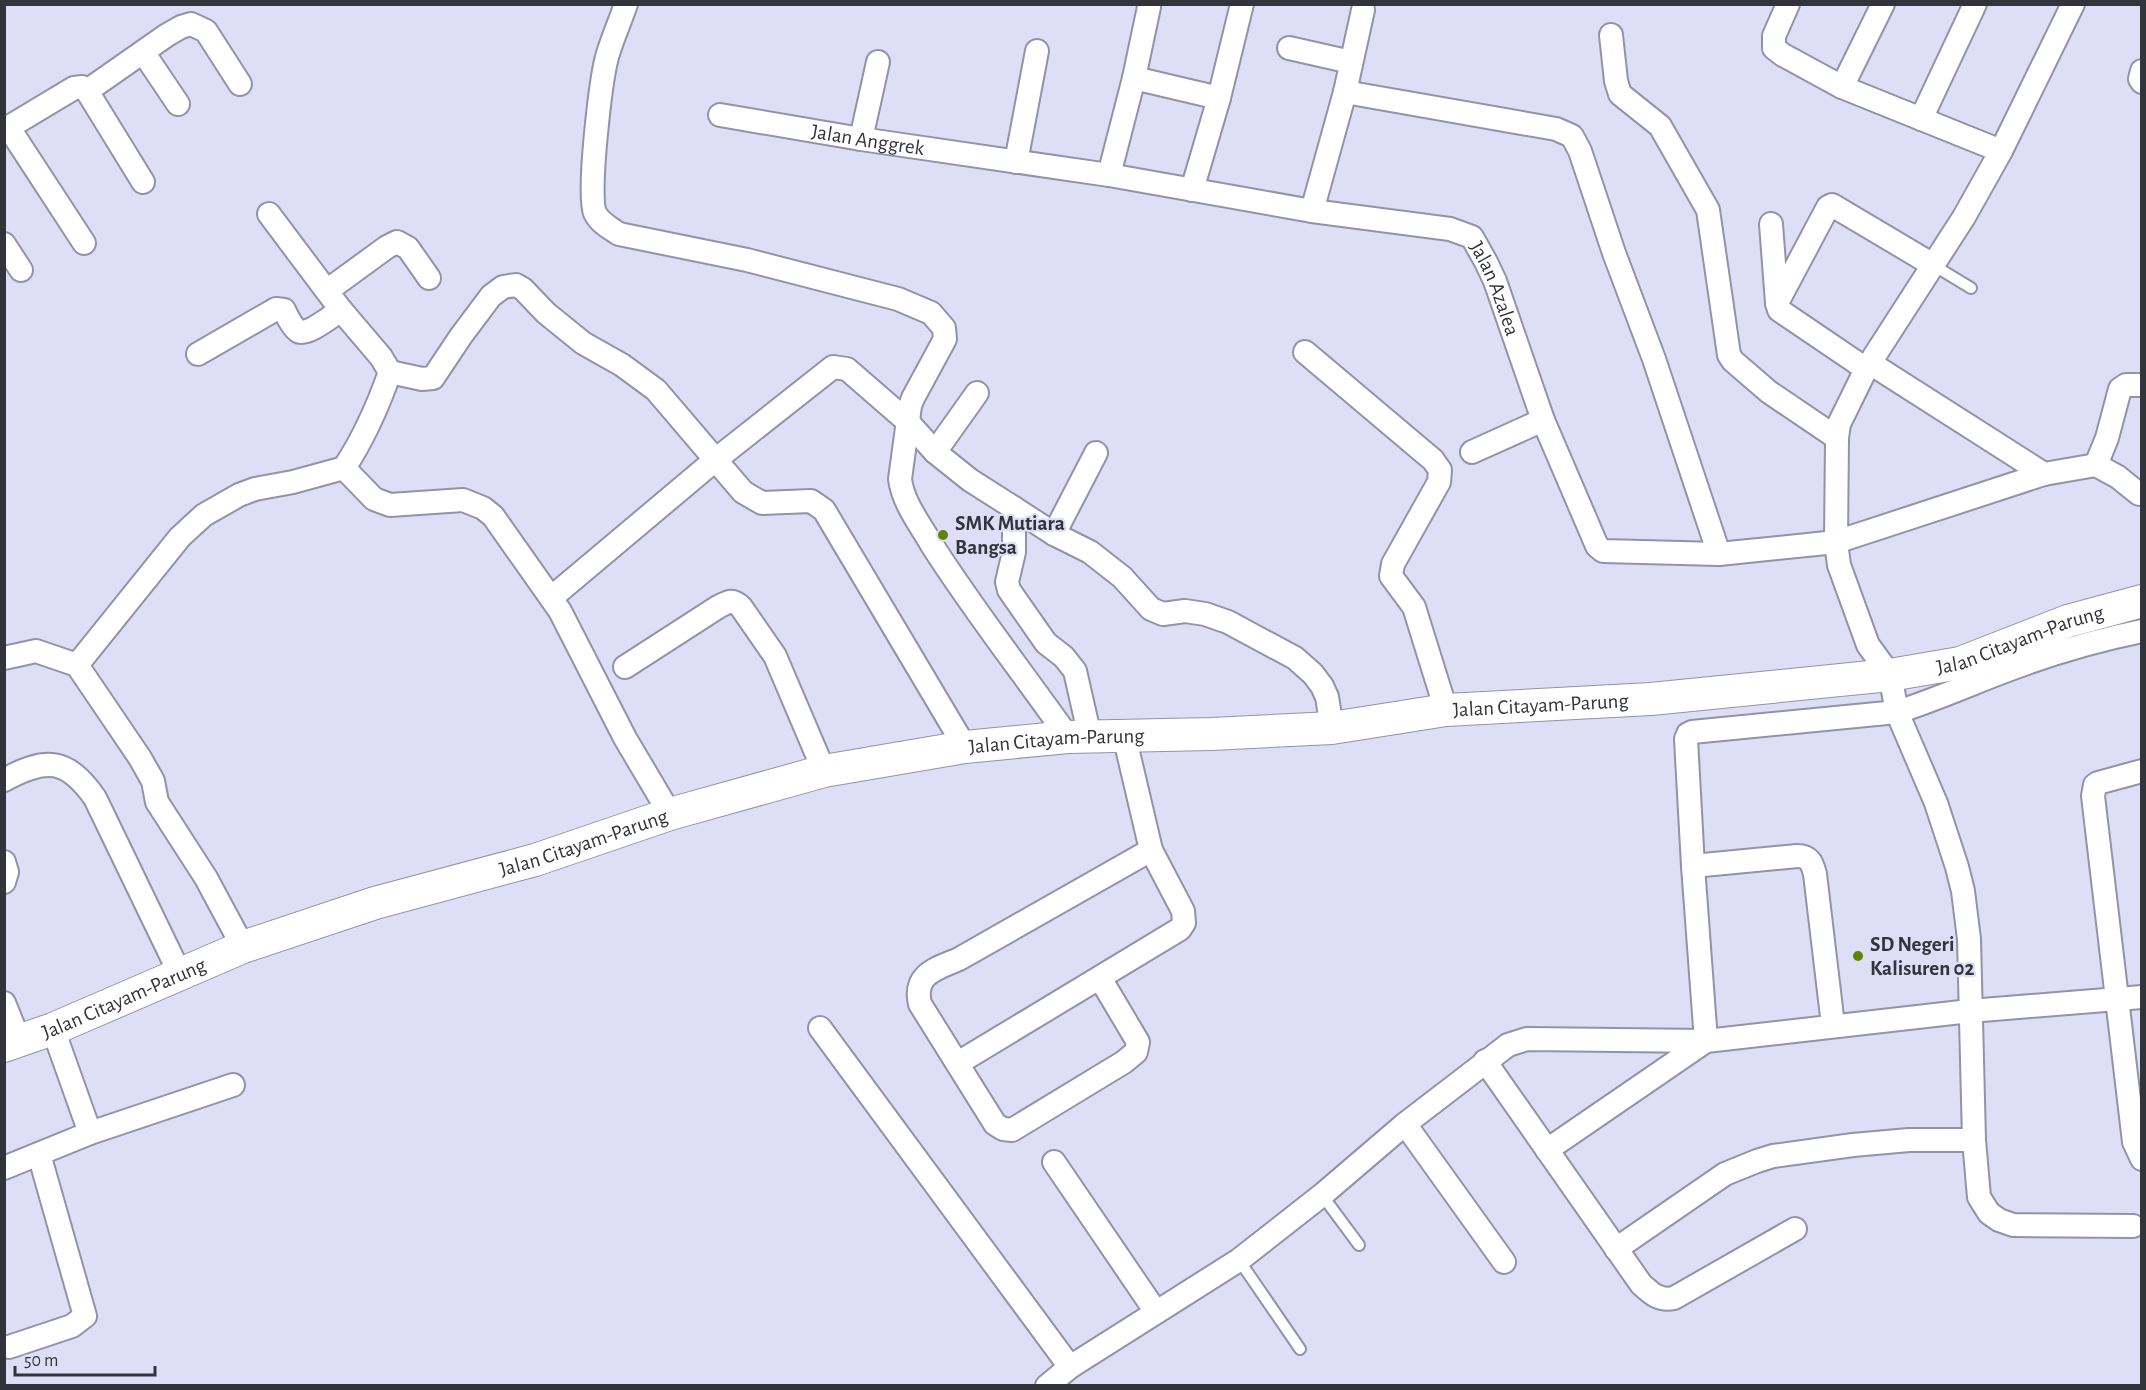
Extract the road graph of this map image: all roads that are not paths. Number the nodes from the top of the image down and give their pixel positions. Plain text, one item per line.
1 (626, 4) edge
2 (1242, 4) edge
3 (1788, 4) edge
4 (1883, 4) edge
5 (1975, 4) edge
6 (2073, 4) edge
7 (1149, 7) dead end
8 (1363, 10) dead end
9 (1611, 35) dead end
10 (1289, 48) dead end
11 (1037, 51) dead end
12 (143, 52) junction
13 (878, 62) dead end
14 (1351, 62) junction
15 (2142, 72) edge
16 (1134, 78) junction
17 (2142, 82) edge
18 (240, 84) dead end
19 (1842, 87) junction
20 (87, 91) junction
21 (1345, 92) junction
22 (1219, 98) junction
23 (178, 104) dead end
24 (720, 115) dead end
25 (1921, 119) junction
26 (7, 129) edge
27 (861, 139) junction
28 (2001, 151) junction
29 (1016, 162) junction
30 (1109, 175) junction
31 (143, 182) dead end
32 (1192, 189) junction
33 (1312, 211) junction
34 (269, 214) dead end
35 (1771, 224) dead end
36 (84, 243) dead end
37 (4, 244) edge
38 (1933, 265) junction
39 (21, 270) dead end
40 (429, 278) dead end
41 (1971, 288) dead end
42 (328, 290) junction
43 (1777, 303) junction
44 (341, 310) junction
45 (1305, 352) dead end
46 (198, 354) dead end
47 (1868, 366) junction
48 (390, 372) junction
49 (2142, 385) edge
50 (977, 393) dead end
51 (1543, 420) junction
52 (908, 422) junction
53 (1837, 438) junction
54 (935, 452) junction
55 (1472, 452) dead end
56 (1096, 453) dead end
57 (714, 461) junction
58 (2096, 465) junction
59 (344, 468) junction
60 (2044, 474) junction
61 (2139, 494) dead end
62 (1014, 508) junction
63 (1054, 534) junction
64 (1836, 542) junction
65 (1719, 554) junction
66 (551, 598) junction
67 (2142, 601) edge
68 (2142, 631) edge
69 (4, 658) edge
70 (77, 665) junction
71 (625, 667) dead end
72 (1890, 675) junction
73 (1446, 710) junction
74 (1897, 712) junction
75 (1332, 728) junction
76 (1124, 735) junction
77 (1079, 737) junction
78 (965, 747) junction
79 (824, 771) junction
80 (2142, 771) edge
81 (4, 780) edge
82 (670, 814) junction
83 (1151, 850) junction
84 (4, 862) edge
85 (1693, 866) junction
86 (4, 882) edge
87 (243, 947) junction
88 (180, 974) junction
89 (1100, 978) junction
90 (2142, 997) edge
91 (2117, 999) junction
92 (4, 1003) edge
93 (1970, 1011) junction
94 (1833, 1025) junction
95 (820, 1028) dead end
96 (53, 1029) junction
97 (1706, 1041) junction
98 (12, 1043) edge
99 (1485, 1061) junction
100 (958, 1064) junction
101 (233, 1085) dead end
102 (2135, 1092) edge
103 (1405, 1124) junction
104 (90, 1132) junction
105 (1974, 1140) junction
106 (1547, 1150) junction
107 (39, 1154) junction
108 (2142, 1159) edge
109 (1054, 1162) dead end
110 (4, 1168) edge
111 (1322, 1195) junction
112 (2133, 1226) dead end
113 (1795, 1229) dead end
114 (1359, 1245) dead end
115 (1616, 1249) junction
116 (1239, 1260) junction
117 (1504, 1262) dead end
118 (1156, 1312) junction
119 (9, 1347) dead end
120 (1300, 1349) dead end
121 (1070, 1368) junction
122 (1047, 1386) edge

1 - 52 street
2 - 22 street
3 - 19 street
4 - 19 street
5 - 25 street
6 - 28 street
7 - 16 street
8 - 14 street
9 - 53 street
10 - 14 street
11 - 29 street
12 - 18 street
12 - 20 street
12 - 23 street
13 - 27 street
14 - 21 street
15 - 17 street
16 - 22 street
16 - 30 street
19 - 25 street
20 - 26 street
20 - 31 street
21 - 33 street
21 - 65 street
22 - 32 street
24 - 27 street, Jalan Anggrek
25 - 28 street
26 - 36 street
27 - 29 street, Jalan Anggrek
28 - 38 street
29 - 30 street, Jalan Azalea
30 - 32 street, Jalan Azalea
32 - 33 street, Jalan Azalea
33 - 51 street, Jalan Azalea
34 - 42 street
35 - 43 street
37 - 39 street
38 - 41 lane
38 - 43 street
38 - 47 street
40 - 42 street
42 - 44 street
43 - 47 street
44 - 46 street
44 - 48 street
45 - 73 street
47 - 53 street
47 - 60 street
48 - 57 street
48 - 59 street
49 - 58 street
50 - 54 street
51 - 55 street
51 - 65 street, Jalan Azalea
52 - 54 street
52 - 57 street
52 - 77 street
53 - 64 street
54 - 62 street
56 - 63 street
57 - 66 street
57 - 78 street
58 - 60 street, Jalan Azalea
58 - 61 street
59 - 66 street
59 - 70 street
60 - 64 street, Jalan Azalea
62 - 63 street
62 - 77 street
63 - 75 street
64 - 65 street, Jalan Azalea
64 - 72 street
66 - 82 street
67 - 72 main road, Jalan Citayam-Parung
68 - 74 street
69 - 70 street
70 - 87 street
71 - 79 street
72 - 73 main road, Jalan Citayam-Parung
72 - 74 street
73 - 75 main road, Jalan Citayam-Parung
74 - 85 street
74 - 93 street
75 - 76 main road, Jalan Citayam-Parung
76 - 77 main road, Jalan Citayam-Parung
76 - 83 street
77 - 78 main road, Jalan Citayam-Parung
78 - 79 main road, Jalan Citayam-Parung
79 - 82 main road, Jalan Citayam-Parung
80 - 91 street
81 - 88 street
82 - 87 main road, Jalan Citayam-Parung
83 - 89 street
83 - 100 street
84 - 86 street
85 - 94 street
85 - 97 street
87 - 88 main road, Jalan Citayam-Parung
88 - 96 main road, Jalan Citayam-Parung
89 - 100 street
89 - 100 street
90 - 91 street
91 - 93 street
91 - 102 street
92 - 98 street
93 - 94 street
93 - 105 street
94 - 97 street
95 - 121 street
96 - 98 main road, Jalan Citayam-Parung
96 - 104 street
97 - 99 street
97 - 106 street
99 - 103 street
99 - 106 street
101 - 104 street
102 - 108 street
103 - 111 street
103 - 117 street
104 - 107 street
105 - 112 street
105 - 115 street
106 - 115 street
107 - 110 street
107 - 119 street
109 - 118 street
111 - 114 lane
111 - 116 street
113 - 115 street
116 - 118 street
116 - 120 lane
118 - 121 street
121 - 122 street

